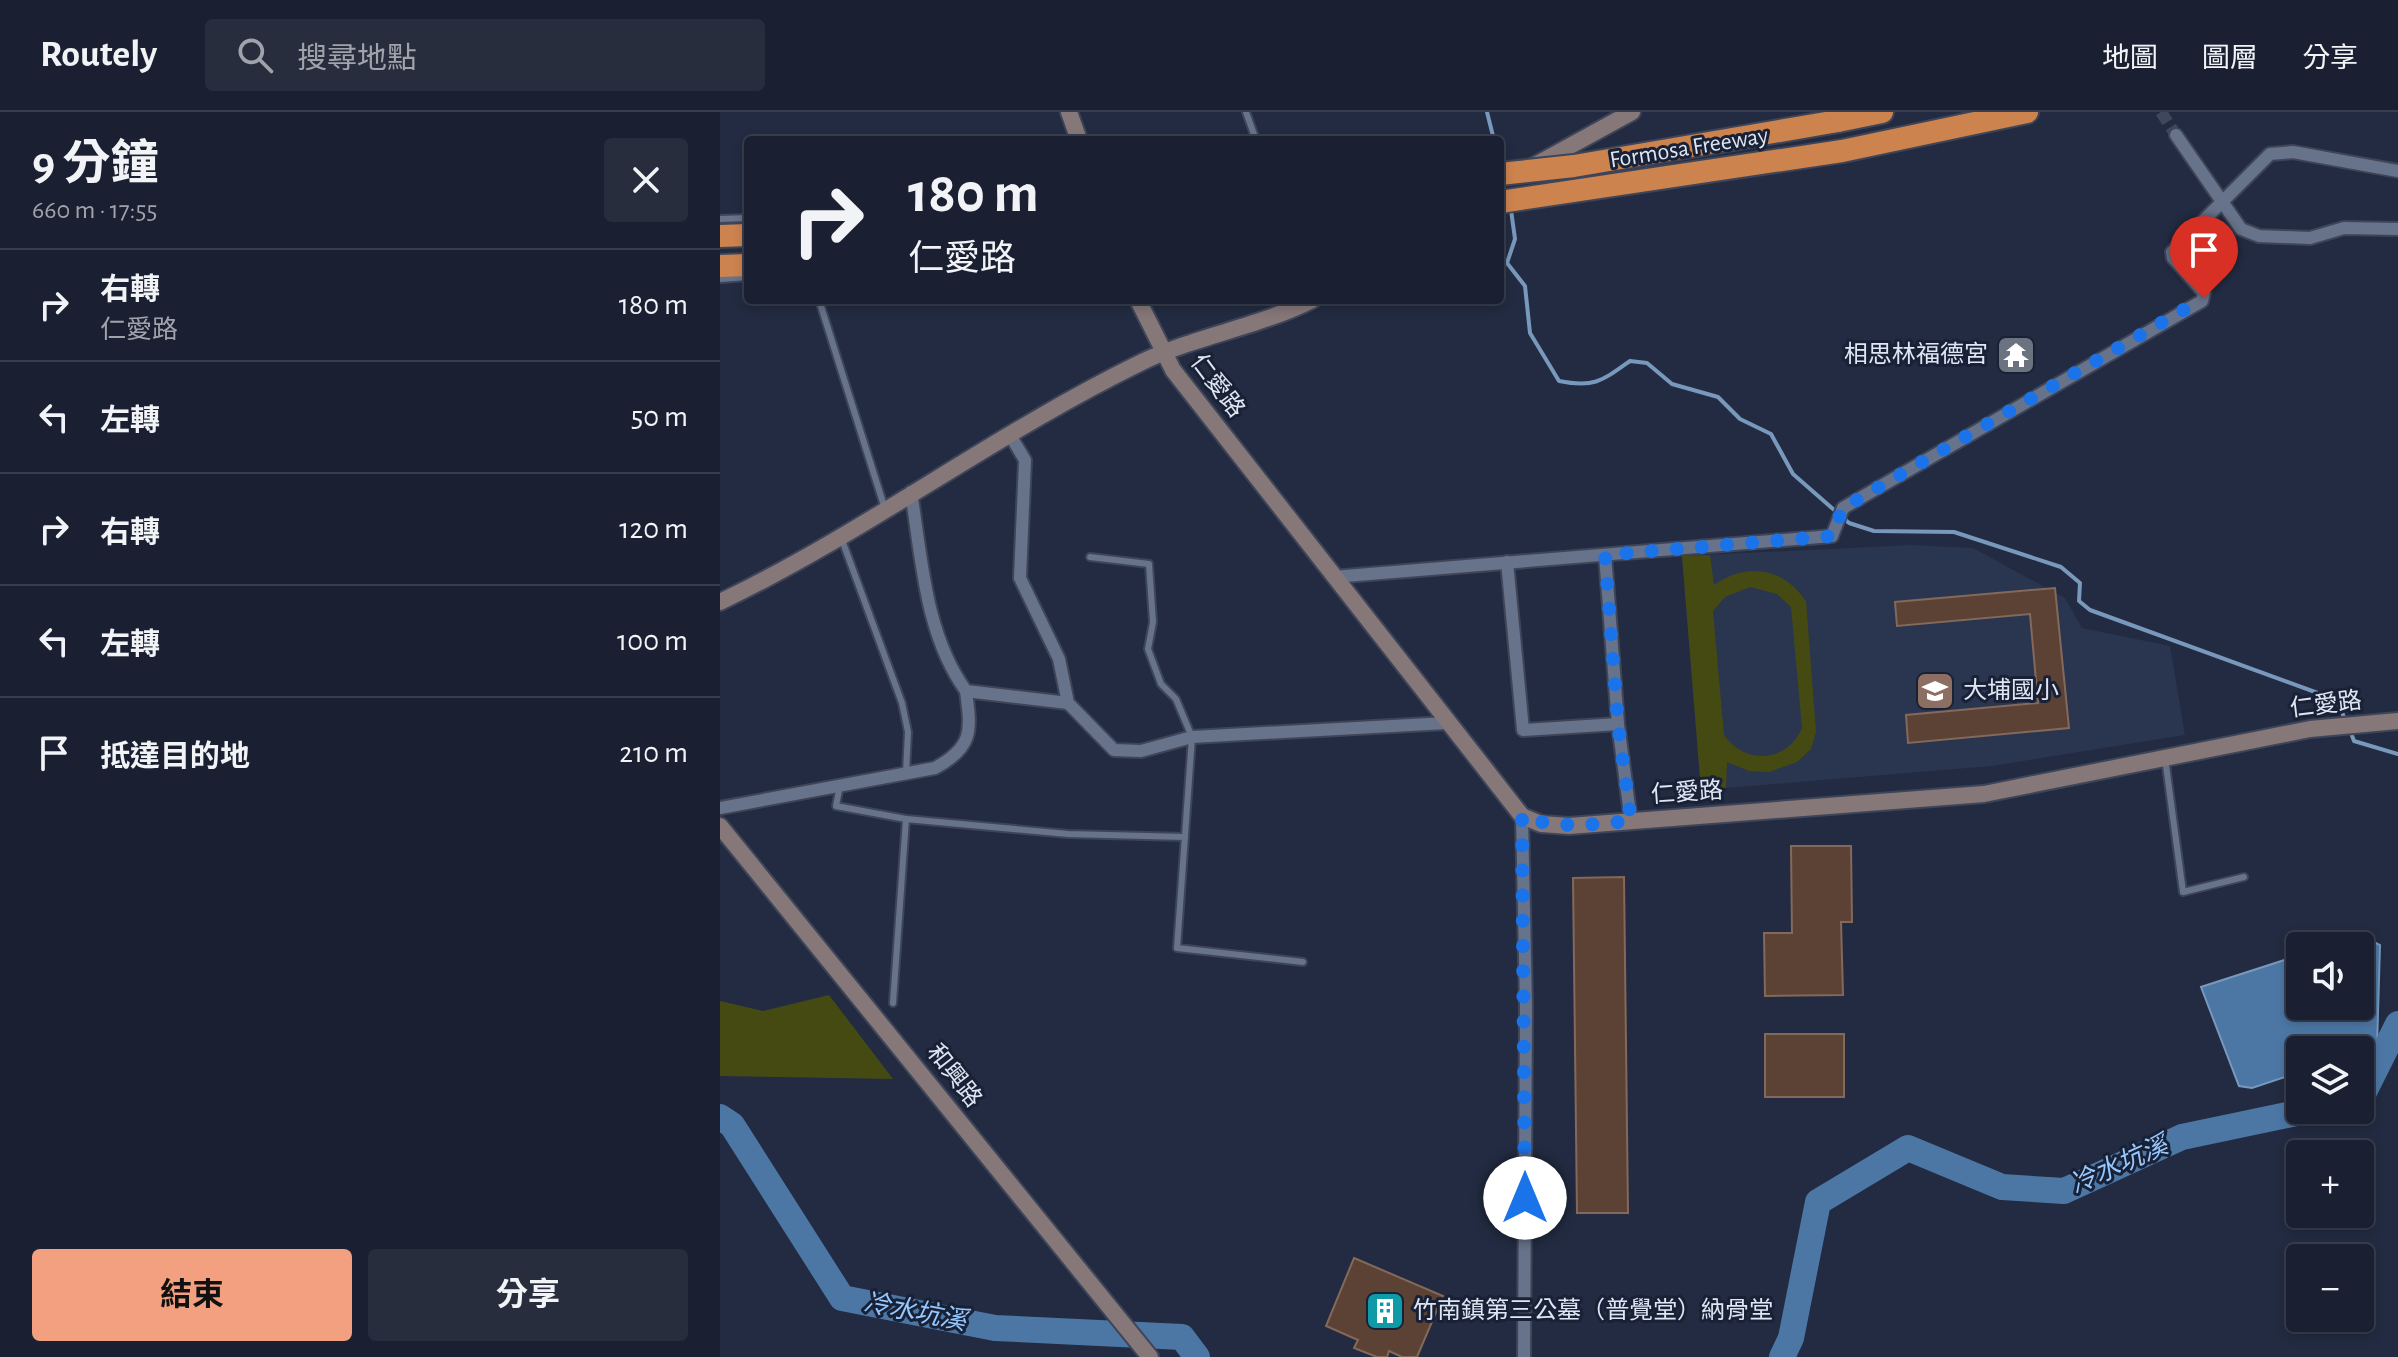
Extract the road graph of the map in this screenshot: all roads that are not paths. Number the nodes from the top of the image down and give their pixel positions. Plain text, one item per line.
1 (1069, 112) edge
2 (1246, 112) edge
3 (1632, 112) edge
4 (1882, 112) edge
5 (2027, 112) edge
6 (2176, 135) tunnel mouth
7 (1078, 136) edge
8 (1255, 136) edge
9 (2398, 171) edge
10 (1504, 176) edge
11 (1504, 176) edge
12 (1504, 201) edge
13 (2219, 202) junction
14 (744, 218) edge
15 (720, 219) edge
16 (2398, 229) edge
17 (744, 235) edge
18 (720, 236) edge
19 (744, 265) edge
20 (720, 266) edge
21 (744, 277) edge
22 (720, 279) edge
23 (820, 304) edge
24 (1140, 304) edge
25 (1300, 304) edge
26 (1164, 354) junction
27 (1010, 435) junction
28 (911, 492) junction
29 (885, 509) junction
30 (840, 537) junction
31 (1605, 555) junction
32 (1090, 557) dead end
33 (1507, 562) junction
34 (1333, 577) junction
35 (720, 602) edge
36 (966, 691) junction
37 (1068, 703) junction
38 (2398, 721) edge
39 (1447, 723) junction
40 (1618, 724) junction
41 (1192, 737) junction
42 (2165, 758) junction
43 (906, 773) junction
44 (840, 785) junction
45 (720, 808) edge
46 (1522, 816) junction
47 (906, 819) junction
48 (1631, 821) junction
49 (720, 826) edge
50 (1185, 837) junction
51 (2244, 877) dead end
52 (1303, 962) dead end
53 (893, 1003) dead end
54 (1150, 1357) edge
55 (1524, 1357) edge

1 - 7 street
2 - 8 lane
3 - 10 street
4 - 11 highway, Formosa Freeway, bridge
5 - 12 highway, Formosa Freeway
6 - 13 street
9 - 13 street
13 - 16 street
13 - 31 street
14 - 15 lane
17 - 18 highway
19 - 20 highway
21 - 22 lane
23 - 29 lane
24 - 26 street, 仁愛路
25 - 26 street
26 - 27 street
26 - 34 street, 仁愛路
27 - 28 street
27 - 37 street
28 - 29 street
28 - 36 street
29 - 30 street
30 - 35 street
30 - 43 lane
31 - 33 street
31 - 40 street
32 - 41 lane
33 - 34 street
33 - 40 street
34 - 39 street, 仁愛路
36 - 37 street
36 - 43 street
37 - 41 street
38 - 42 street, 仁愛路
39 - 41 street
39 - 46 street, 仁愛路
40 - 48 street
41 - 50 lane
42 - 48 street, 仁愛路
42 - 51 lane
43 - 44 street
44 - 45 street
44 - 47 lane
46 - 48 street, 仁愛路
46 - 55 street
47 - 50 lane
47 - 53 lane
49 - 54 street, 和興路
50 - 52 lane

